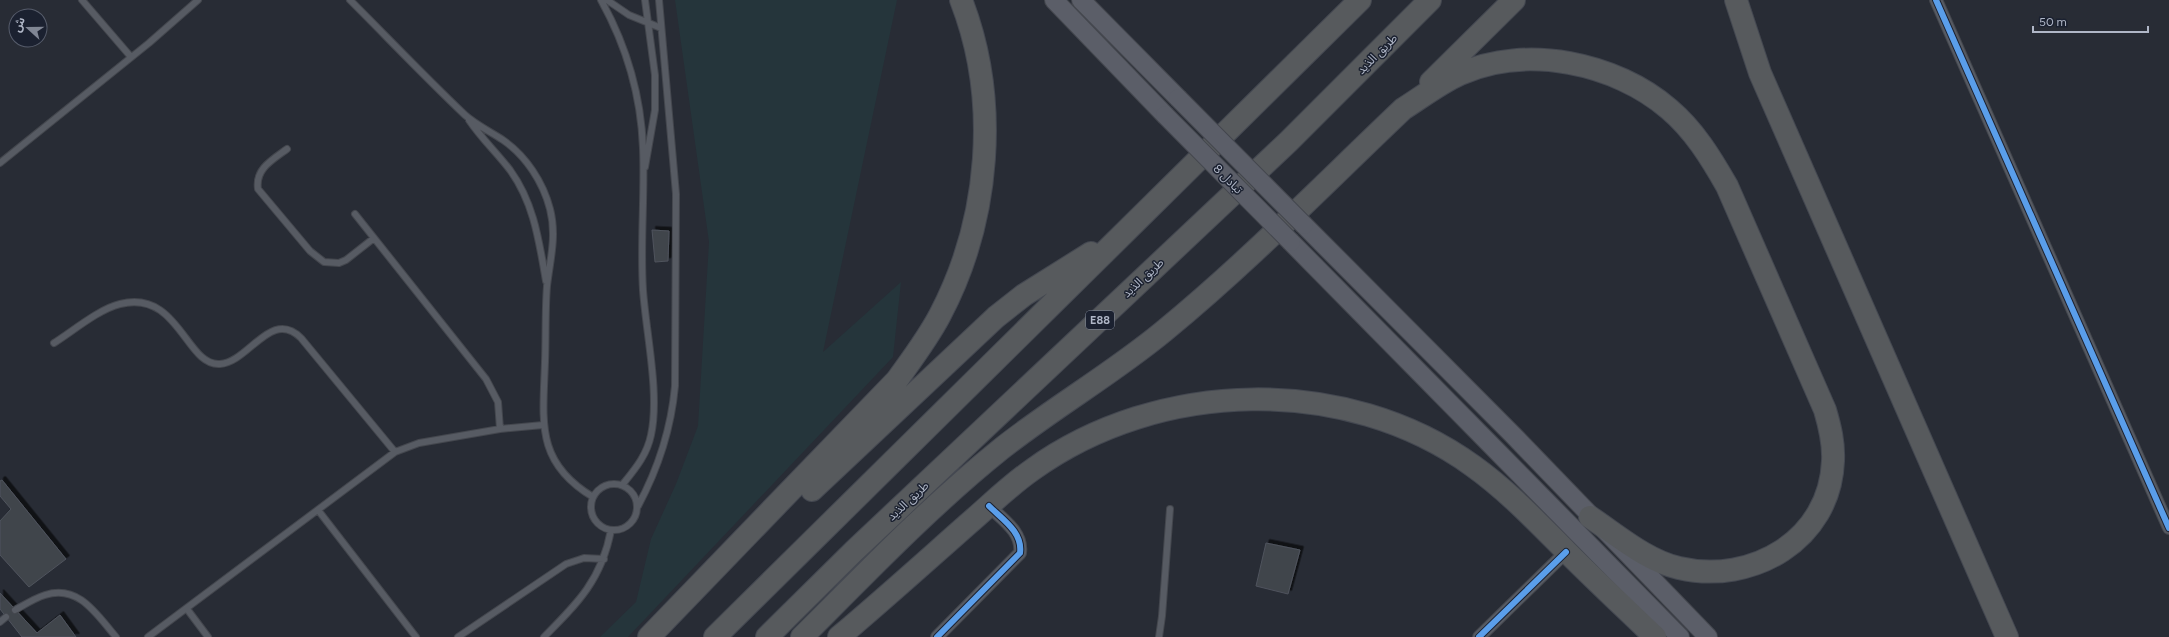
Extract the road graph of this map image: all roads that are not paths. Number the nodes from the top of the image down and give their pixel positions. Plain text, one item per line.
1 (82, 0) edge
2 (198, 0) edge
3 (350, 0) edge
4 (601, 0) edge
5 (607, 0) edge
6 (644, 0) edge
7 (658, 0) edge
8 (961, 0) edge
9 (1054, 0) edge
10 (1081, 0) edge
11 (1360, 0) edge
12 (1430, 0) edge
13 (1514, 0) edge
14 (1736, 0) edge
15 (1936, 0) edge
16 (647, 24) junction
17 (661, 28) junction
18 (131, 57) junction
19 (1403, 109) junction
20 (467, 117) junction
21 (286, 149) dead end
22 (0, 163) edge
23 (642, 178) junction
24 (355, 214) dead end
25 (1122, 236) junction
26 (374, 238) junction
27 (547, 286) junction
28 (54, 343) dead end
29 (543, 426) junction
30 (500, 429) junction
31 (396, 452) junction
32 (623, 484) junction
33 (593, 497) junction
34 (638, 506) junction
35 (989, 506) junction
36 (1170, 509) dead end
37 (318, 510) junction
38 (1590, 517) junction
39 (2169, 528) edge
40 (611, 530) junction
41 (1566, 552) junction
42 (604, 559) junction
43 (187, 609) junction
44 (15, 610) dead end
45 (6, 617) dead end
46 (0, 622) edge
47 (940, 636) edge
48 (116, 637) edge
49 (148, 637) edge
50 (208, 637) edge
51 (416, 637) edge
52 (458, 637) edge
53 (544, 637) edge
54 (649, 637) edge
55 (664, 637) edge
56 (715, 637) edge
57 (767, 637) edge
58 (802, 637) edge
59 (839, 637) edge
60 (1159, 637) edge
61 (1479, 637) edge
62 (1655, 637) edge
63 (1680, 637) edge
64 (1708, 637) edge
65 (2007, 637) edge

1 - 18 lane
2 - 18 lane
3 - 20 lane
4 - 23 lane
5 - 16 lane
6 - 16 lane
7 - 17 lane
8 - 54 highway
9 - 63 main road, تبادل 8, bridge
10 - 38 main road, bridge
11 - 25 highway
12 - 57 highway, طريق الذيد / E88
13 - 19 highway
14 - 65 highway
15 - 39 street
16 - 17 lane
16 - 23 lane
17 - 34 lane
18 - 22 lane
19 - 38 highway
19 - 58 highway
20 - 27 lane
20 - 27 lane
21 - 26 lane
23 - 32 lane
24 - 26 lane
25 - 55 highway
25 - 56 highway
26 - 30 lane
27 - 29 lane
28 - 31 lane
29 - 30 lane
29 - 33 lane
30 - 31 lane
31 - 37 lane
32 - 33 lane
32 - 34 lane
33 - 40 lane
34 - 40 lane
35 - 41 highway
35 - 47 street
35 - 59 highway
36 - 60 lane
37 - 43 lane
37 - 51 lane
38 - 64 main road
40 - 42 lane
41 - 61 street
41 - 62 highway
42 - 52 lane
42 - 53 lane
43 - 49 lane
43 - 50 lane
44 - 48 lane
45 - 46 lane

